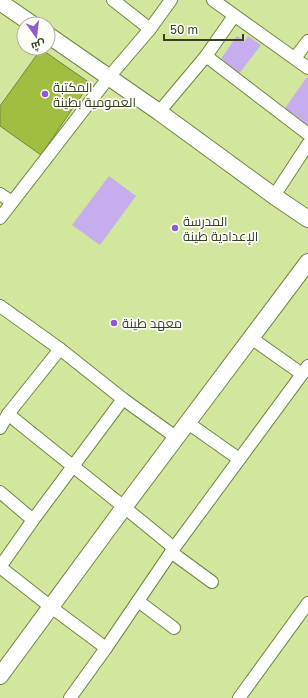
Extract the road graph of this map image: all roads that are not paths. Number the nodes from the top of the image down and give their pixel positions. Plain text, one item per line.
1 (113, 0) edge
2 (171, 0) edge
3 (214, 0) edge
4 (2, 1) edge
5 (22, 16) edge
6 (234, 16) junction
7 (150, 29) junction
8 (308, 40) edge
9 (56, 41) edge
10 (206, 56) junction
11 (295, 58) junction
12 (308, 68) edge
13 (109, 77) junction
14 (159, 112) junction
15 (308, 134) edge
16 (308, 144) edge
17 (0, 194) edge
18 (274, 196) junction
19 (12, 202) junction
20 (0, 218) edge
21 (308, 219) edge
22 (308, 262) edge
23 (2, 312) edge
24 (251, 338) junction
25 (60, 349) junction
26 (305, 370) edge
27 (123, 399) junction
28 (8, 414) junction
29 (188, 422) junction
30 (0, 428) edge
31 (177, 438) junction
32 (239, 460) junction
33 (72, 466) junction
34 (0, 492) edge
35 (125, 506) junction
36 (32, 520) junction
37 (172, 550) junction
38 (0, 567) edge
39 (212, 582) dead end
40 (138, 602) junction
41 (308, 603) edge
42 (51, 608) junction
43 (174, 628) dead end
44 (106, 648) junction
45 (0, 676) edge
46 (70, 698) edge
47 (239, 698) edge

1 - 7 street
2 - 7 street
3 - 6 street
4 - 5 street
6 - 10 street
6 - 11 street
7 - 13 street
8 - 11 street
9 - 13 street
10 - 14 street
10 - 15 street
11 - 12 street
13 - 14 street
13 - 19 street
14 - 18 street
16 - 18 street
17 - 19 street
18 - 21 street
19 - 20 street
22 - 24 street
23 - 25 street
24 - 26 street
24 - 29 street
25 - 27 street
25 - 28 street
26 - 32 street
27 - 31 street
27 - 33 street
28 - 30 street
28 - 33 street
29 - 31 street
29 - 32 street
31 - 35 street
32 - 37 street
33 - 35 street
33 - 36 street
34 - 36 street
35 - 37 street
35 - 42 street
36 - 38 street
37 - 39 street
37 - 40 street
38 - 42 street
40 - 43 street
40 - 44 street
41 - 47 street
42 - 44 street
42 - 45 street
44 - 46 street

